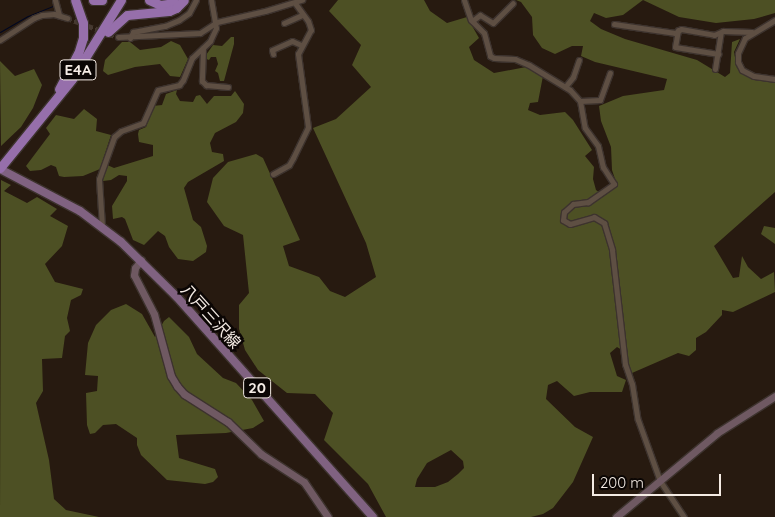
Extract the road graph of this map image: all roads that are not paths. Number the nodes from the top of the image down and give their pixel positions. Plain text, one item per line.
1 (56, 0) edge
2 (75, 0) edge
3 (93, 0) edge
4 (102, 0) edge
5 (119, 0) edge
6 (150, 0) edge
7 (178, 0) edge
8 (184, 0) edge
9 (196, 0) edge
10 (212, 0) edge
11 (302, 0) edge
12 (464, 0) edge
13 (291, 3) edge
14 (513, 3) dead end
15 (58, 14) junction
16 (302, 16) junction
17 (67, 18) tunnel mouth
18 (775, 20) edge
19 (472, 21) junction
20 (217, 22) junction
21 (284, 23) dead end
22 (614, 24) dead end
23 (678, 30) junction
24 (752, 32) junction
25 (721, 33) junction
26 (118, 37) tunnel mouth
27 (130, 38) junction
28 (0, 40) edge
29 (301, 45) junction
30 (203, 48) junction
31 (273, 54) dead end
32 (718, 54) junction
33 (579, 60) dead end
34 (715, 69) dead end
35 (610, 73) dead end
36 (72, 79) junction
37 (775, 79) edge
38 (228, 87) dead end
39 (565, 87) junction
40 (56, 96) junction
41 (580, 101) junction
42 (28, 134) junction
43 (0, 168) edge
44 (274, 174) dead end
45 (102, 226) junction
46 (141, 260) junction
47 (775, 396) edge
48 (660, 481) junction
49 (328, 517) edge
50 (373, 517) edge
51 (616, 517) edge
52 (684, 517) edge

1 - 15 street
2 - 40 highway, E4A
3 - 4 highway
5 - 36 highway, E4A
5 - 40 highway, E4A
6 - 7 highway
8 - 36 highway, E4A
9 - 27 street
10 - 20 street
11 - 13 street
12 - 19 street
13 - 16 street
13 - 20 street
14 - 19 street
15 - 17 street
15 - 28 street
16 - 21 street
16 - 29 street
18 - 24 street
19 - 39 street
20 - 27 street
20 - 30 street
22 - 23 street
23 - 25 street
23 - 32 street
24 - 25 street
24 - 37 street
25 - 32 street
26 - 27 street
29 - 31 street
29 - 44 street
30 - 38 street
30 - 45 street
32 - 34 street
33 - 39 street
35 - 41 street
36 - 42 highway, E4A
39 - 41 street
40 - 42 highway, E4A
41 - 48 street
42 - 43 highway, E4A
43 - 45 main road, 八戸三沢線 / 20
45 - 46 main road, 八戸三沢線 / 20
46 - 49 street
46 - 50 main road, 八戸三沢線 / 20
47 - 48 street
48 - 51 street
48 - 52 street

